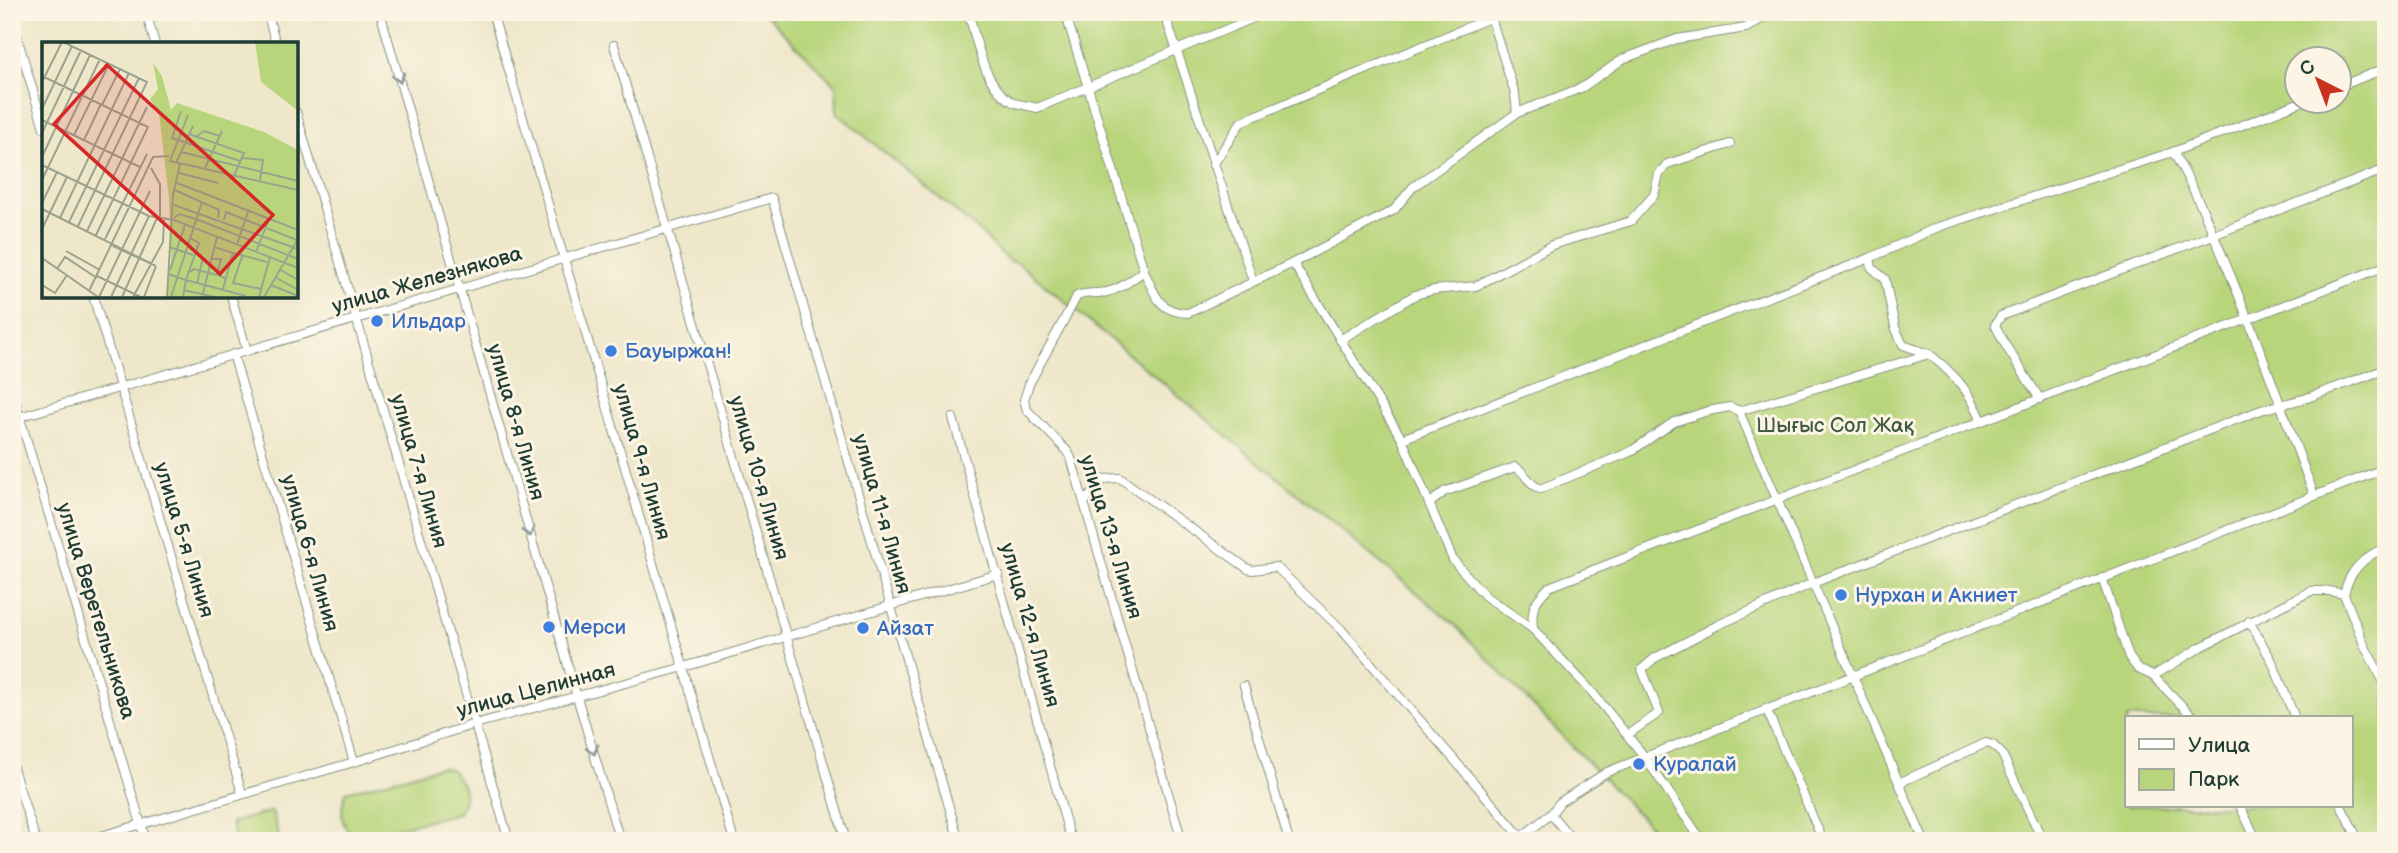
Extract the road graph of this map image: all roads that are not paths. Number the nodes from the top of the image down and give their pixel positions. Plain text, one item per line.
1 (146, 12) edge
2 (267, 12) edge
3 (380, 12) edge
4 (492, 12) edge
5 (968, 12) edge
6 (1065, 12) edge
7 (1164, 12) edge
8 (1268, 12) edge
9 (1504, 12) edge
10 (1773, 12) edge
11 (1490, 15) edge
12 (12, 20) edge
13 (154, 42) edge
14 (275, 42) edge
15 (614, 45) dead end
16 (1177, 51) junction
17 (2386, 68) edge
18 (2352, 82) edge
19 (1088, 86) junction
20 (2282, 109) edge
21 (1517, 113) junction
22 (298, 119) edge
23 (42, 121) edge
24 (1730, 144) dead end
25 (2173, 152) junction
26 (1213, 165) junction
27 (2386, 169) edge
28 (772, 198) joint
29 (667, 227) junction
30 (2214, 234) junction
31 (564, 258) junction
32 (1870, 258) junction
33 (1293, 263) junction
34 (2386, 266) edge
35 (1144, 271) junction
36 (1253, 281) junction
37 (459, 289) junction
38 (94, 298) edge
39 (232, 298) edge
40 (2247, 317) junction
41 (356, 319) junction
42 (1340, 340) junction
43 (247, 351) junction
44 (1929, 354) junction
45 (233, 355) junction
46 (2386, 369) edge
47 (120, 387) junction
48 (12, 391) edge
49 (2040, 399) junction
50 (2280, 405) junction
51 (1739, 411) junction
52 (16, 418) edge
53 (953, 418) dead end
54 (1982, 421) junction
55 (1402, 439) junction
56 (2386, 468) edge
57 (2314, 495) junction
58 (1777, 500) junction
59 (1084, 503) junction
60 (1429, 504) junction
61 (2386, 547) edge
62 (998, 575) junction
63 (2102, 578) junction
64 (1812, 583) junction
65 (2344, 594) junction
66 (891, 605) junction
67 (2249, 621) junction
68 (1533, 629) junction
69 (787, 636) junction
70 (684, 667) junction
71 (1852, 675) junction
72 (2153, 676) junction
73 (1244, 686) dead end
74 (2386, 686) edge
75 (577, 697) junction
76 (1766, 708) junction
77 (2192, 716) edge
78 (2294, 716) edge
79 (475, 724) junction
80 (1627, 735) junction
81 (1644, 756) junction
82 (354, 762) junction
83 (12, 765) edge
84 (1899, 783) junction
85 (243, 793) junction
86 (2241, 808) edge
87 (2342, 808) edge
88 (1551, 814) junction
89 (141, 824) junction
90 (1519, 839) edge
91 (36, 841) edge
92 (84, 841) edge
93 (146, 841) edge
94 (509, 841) edge
95 (621, 841) edge
96 (734, 841) edge
97 (846, 841) edge
98 (959, 841) edge
99 (1072, 841) edge
100 (1182, 841) edge
101 (1289, 841) edge
102 (1573, 841) edge
103 (1702, 841) edge
104 (1823, 841) edge
105 (1924, 841) edge
106 (2043, 841) edge
107 (2257, 841) edge
108 (2359, 841) edge

1 - 13 street
2 - 14 street
3 -> 37 street, улица 8-я Линия
4 - 31 street, улица 9-я Линия
5 - 19 street
6 - 19 street
7 - 16 street
8 - 16 street
9 - 11 street
10 - 21 street
11 - 21 street
11 - 26 street
12 - 23 street
15 - 29 street, улица 10-я Линия
16 - 19 street
16 - 26 street
17 - 18 street
19 - 35 street
20 - 25 street
21 - 33 street
22 - 41 street, улица 7-я Линия
24 - 42 street
25 - 30 street
25 - 32 street
26 - 36 street
27 - 30 street
28 - 29 street, улица Железнякова
28 - 66 street, улица 11-я Линия
29 - 31 street, улица Железнякова
29 - 69 street, улица 10-я Линия
30 - 40 street
30 - 49 street
31 - 37 street, улица Железнякова
31 - 70 street, улица 9-я Линия
32 - 44 street
32 - 55 street
33 - 36 street
33 - 42 street
34 - 40 street
35 - 36 street
35 - 59 street, улица 13-я Линия
37 - 41 street, улица Железнякова
37 -> 75 street, улица 8-я Линия
38 - 47 street, улица 5-я Линия
39 - 43 street
40 - 49 street
40 - 50 street
41 - 43 street, улица Железнякова
41 - 79 street, улица 7-я Линия
42 - 55 street
43 - 45 street, улица Железнякова
44 - 51 street
44 - 54 street
45 - 47 street, улица Железнякова
45 - 82 street, улица 6-я Линия
46 - 50 street
47 - 52 street, улица Железнякова
47 - 85 street, улица 5-я Линия
48 - 52 street, улица Веретельникова
49 - 54 street
50 - 57 street
50 - 64 street
51 - 58 street
51 - 60 street
52 - 89 street, улица Веретельникова
53 - 62 street, улица 12-я Линия
54 - 58 street
55 - 60 street
56 - 57 street
57 - 63 street
58 - 64 street
58 - 68 street
59 - 90 street
59 - 100 street, улица 13-я Линия
60 - 68 street
61 - 65 street
62 - 66 street, улица Целинная
62 - 99 street, улица 12-я Линия
63 - 71 street
63 - 72 street
64 - 71 street
64 - 80 street
65 - 67 street
65 - 74 street
66 - 69 street, улица Целинная
66 - 98 street, улица 11-я Линия
67 - 72 street
67 - 78 street
68 - 80 street
69 - 70 street, улица Целинная
69 - 97 street, улица 10-я Линия
70 - 75 street, улица Целинная
70 - 96 street, улица 9-я Линия
71 - 76 street
71 - 84 street
72 - 77 street
73 - 101 street
75 - 79 street, улица Целинная
75 -> 95 street, улица 8-я Линия
76 - 81 street
76 - 104 street
79 - 82 street, улица Целинная
79 - 94 street, улица 7-я Линия
80 - 81 street
81 - 88 street
81 - 103 street
82 - 85 street, улица Целинная
83 - 91 street
84 - 105 street
84 - 106 street
85 - 89 street, улица Целинная
86 - 107 street
87 - 108 street
88 - 90 street
88 - 102 street
89 - 92 street, улица Целинная
89 - 93 street, улица Веретельникова

